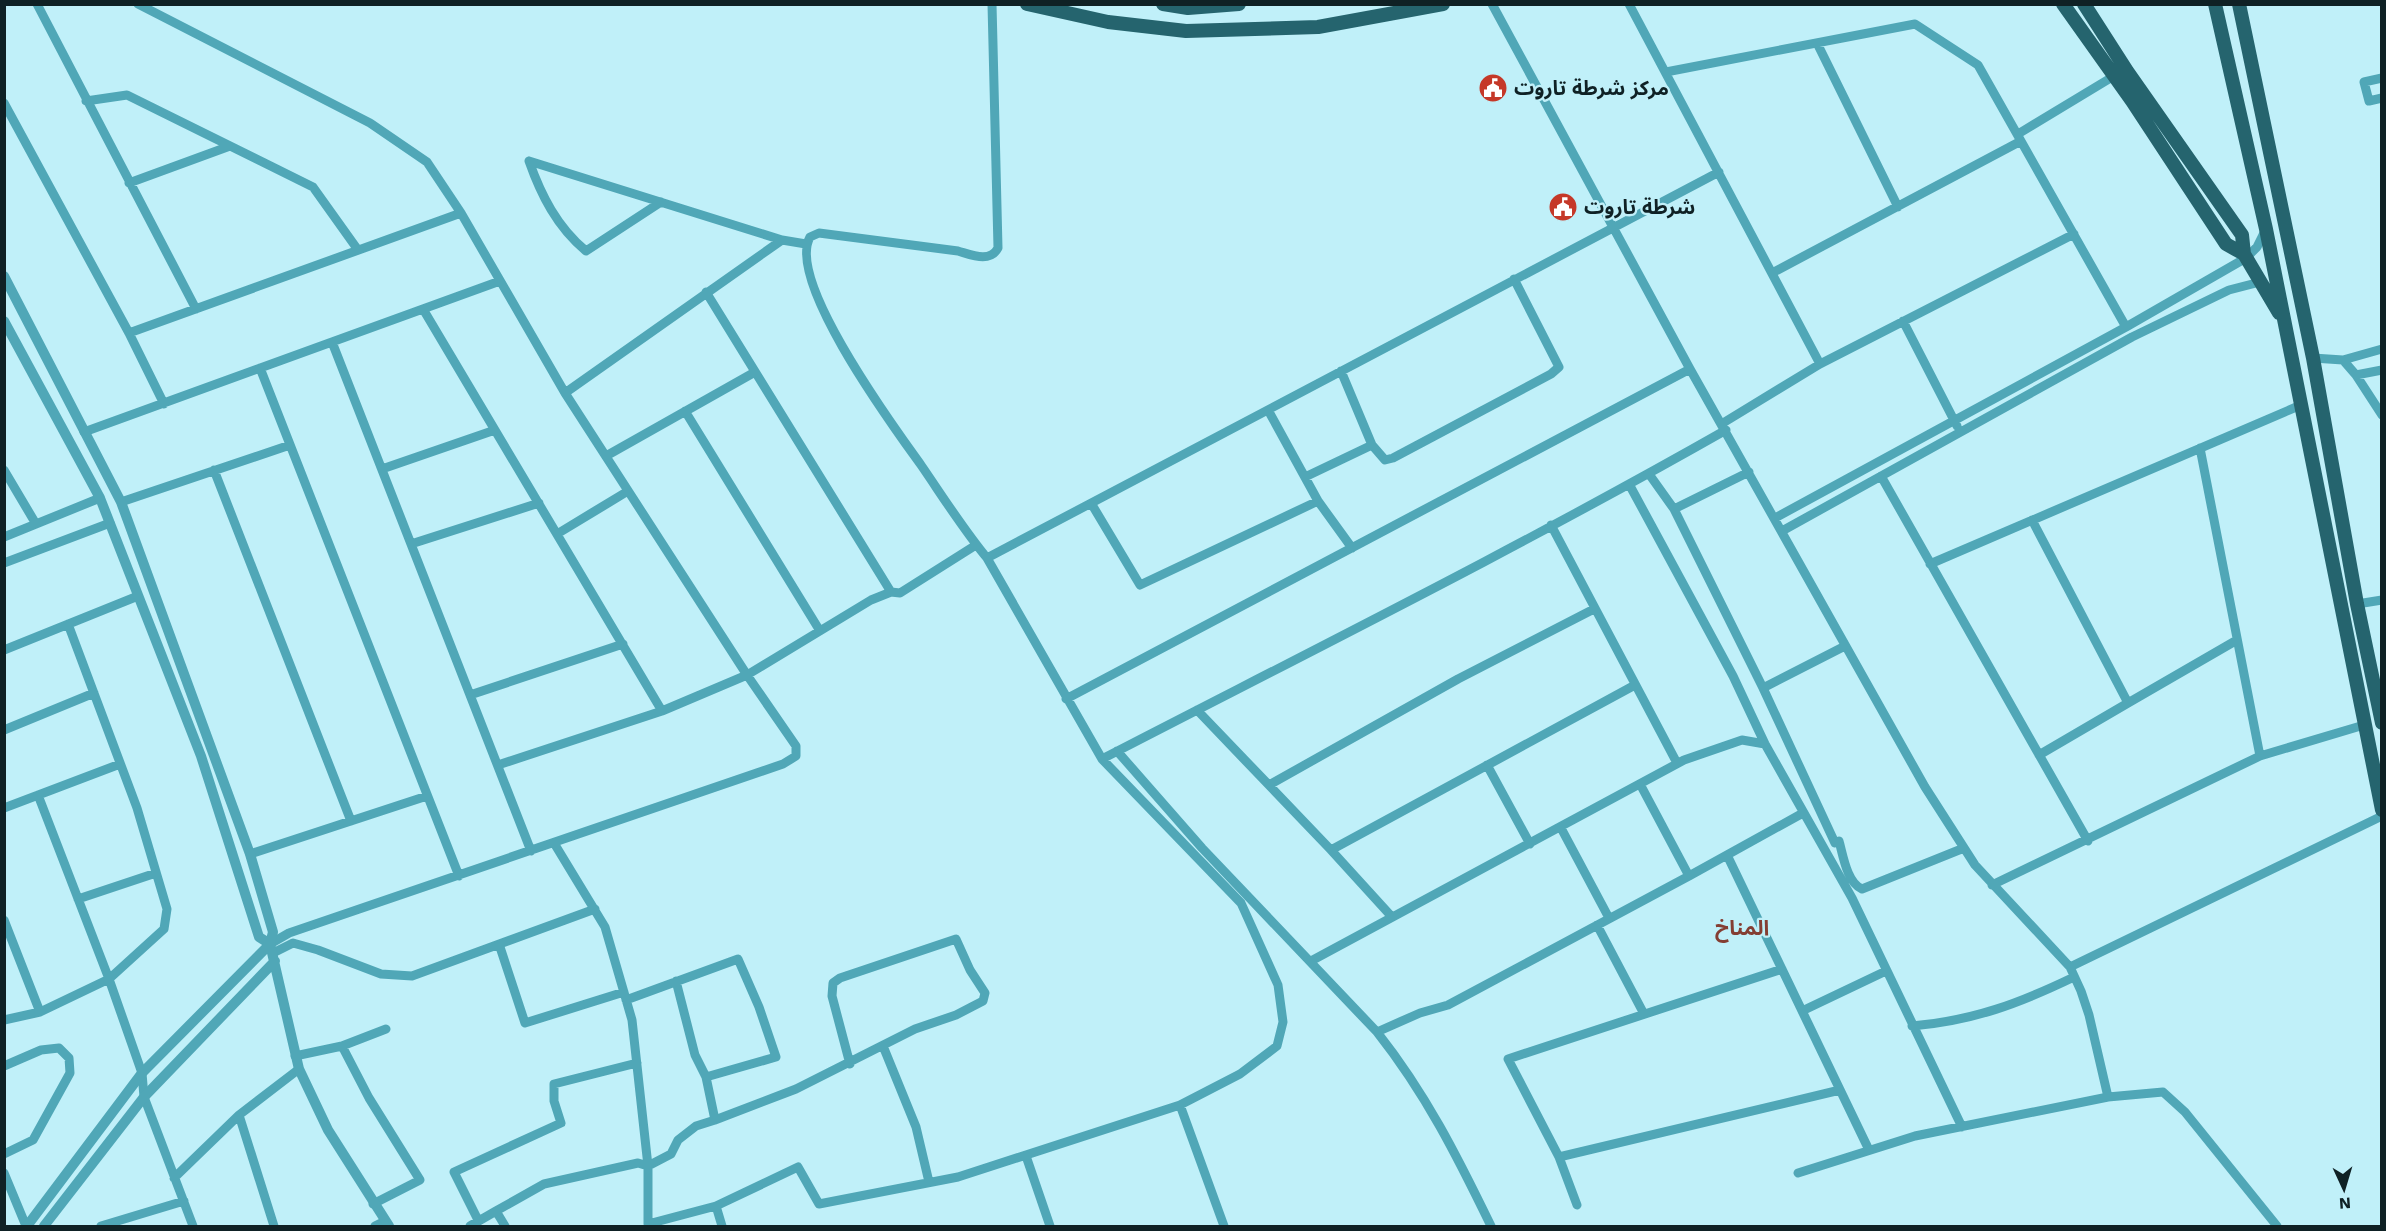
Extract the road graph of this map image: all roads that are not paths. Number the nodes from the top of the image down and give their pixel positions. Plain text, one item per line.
1 (37, 4) edge
2 (138, 4) edge
3 (992, 4) edge
4 (1027, 4) edge
5 (1163, 4) edge
6 (1239, 4) edge
7 (1443, 4) edge
8 (1492, 4) edge
9 (1629, 4) edge
10 (2063, 4) edge
11 (2084, 4) edge
12 (2215, 4) edge
13 (2239, 4) edge
14 (1817, 43) junction
15 (1666, 72) junction
16 (2114, 76) junction
17 (2382, 78) edge
18 (2382, 98) edge
19 (86, 101) junction
20 (4, 103) edge
21 (2020, 138) junction
22 (230, 146) junction
23 (1719, 172) junction
24 (129, 183) junction
25 (662, 202) junction
26 (1898, 207) junction
27 (461, 213) junction
28 (1614, 226) junction
29 (2266, 229) junction
30 (2074, 234) junction
31 (782, 240) junction
32 (806, 244) junction
33 (358, 250) junction
34 (2245, 256) junction
35 (1772, 273) junction
36 (4, 276) edge
37 (1514, 279) junction
38 (500, 281) junction
39 (2260, 282) junction
40 (706, 292) junction
41 (196, 309) junction
42 (423, 309) junction
43 (4, 321) edge
44 (1903, 321) junction
45 (2285, 322) junction
46 (2126, 327) junction
47 (129, 333) junction
48 (332, 342) junction
49 (2382, 349) edge
50 (2313, 358) junction
51 (2343, 360) junction
52 (1820, 364) junction
53 (260, 368) junction
54 (1690, 369) junction
55 (2382, 370) edge
56 (1341, 371) junction
57 (756, 372) junction
58 (2356, 375) junction
59 (565, 393) junction
60 (164, 404) junction
61 (2301, 405) junction
62 (1268, 410) junction
63 (686, 411) junction
64 (2382, 415) edge
65 (1954, 420) junction
66 (1724, 427) junction
67 (495, 430) junction
68 (84, 432) junction
69 (1960, 432) junction
70 (1372, 444) junction
71 (290, 445) junction
72 (2200, 448) junction
73 (606, 456) junction
74 (382, 469) junction
75 (4, 470) edge
76 (214, 470) junction
77 (1749, 472) junction
78 (1649, 474) junction
79 (1881, 476) junction
80 (1305, 477) junction
81 (1629, 484) junction
82 (628, 491) junction
83 (100, 498) junction
84 (1318, 501) junction
85 (121, 502) junction
86 (539, 503) junction
87 (1091, 503) junction
88 (1674, 509) junction
89 (1774, 518) junction
90 (2032, 520) junction
91 (110, 523) junction
92 (36, 524) junction
93 (1551, 525) junction
94 (1782, 531) junction
95 (557, 534) junction
96 (4, 537) edge
97 (411, 544) junction
98 (976, 545) junction
99 (1352, 548) junction
100 (987, 558) junction
101 (4, 563) edge
102 (1930, 564) junction
103 (891, 592) junction
104 (138, 596) junction
105 (2382, 600) edge
106 (2357, 604) junction
107 (1594, 609) junction
108 (68, 624) junction
109 (820, 631) junction
110 (2237, 640) junction
111 (623, 644) junction
112 (1845, 646) junction
113 (4, 650) edge
114 (747, 675) junction
115 (1635, 685) junction
116 (1763, 688) junction
117 (94, 693) junction
118 (470, 695) junction
119 (1066, 699) junction
120 (2128, 703) junction
121 (1197, 710) junction
122 (662, 711) junction
123 (2382, 723) edge
124 (2364, 724) junction
125 (4, 730) edge
126 (1765, 744) junction
127 (1117, 751) junction
128 (2039, 755) junction
129 (2260, 756) junction
130 (1101, 759) junction
131 (1677, 763) junction
132 (120, 764) junction
133 (498, 765) junction
134 (1487, 765) junction
135 (1640, 784) junction
136 (1269, 785) junction
137 (39, 795) junction
138 (428, 796) junction
139 (4, 808) edge
140 (2382, 810) edge
141 (1803, 813) junction
142 (2382, 816) edge
143 (351, 821) junction
144 (1561, 828) junction
145 (2088, 841) junction
146 (554, 843) junction
147 (1530, 844) junction
148 (1964, 848) junction
149 (1331, 850) junction
150 (531, 851) junction
151 (250, 854) junction
152 (1727, 855) junction
153 (156, 873) junction
154 (459, 876) junction
155 (1689, 876) junction
156 (1992, 885) junction
157 (78, 899) junction
158 (595, 909) junction
159 (1392, 917) junction
160 (1609, 918) junction
161 (4, 920) edge
162 (1597, 925) junction
163 (499, 944) junction
164 (273, 952) junction
165 (1311, 961) junction
166 (2070, 967) junction
167 (1782, 969) junction
168 (1886, 971) junction
169 (2074, 977) junction
170 (109, 979) junction
171 (676, 981) junction
172 (625, 996) junction
173 (1802, 1011) junction
174 (40, 1012) junction
175 (1644, 1014) junction
176 (4, 1020) edge
177 (1912, 1026) junction
178 (386, 1029) dead end
179 (1377, 1032) junction
180 (342, 1046) junction
181 (883, 1046) junction
182 (295, 1056) junction
183 (638, 1063) junction
184 (849, 1064) junction
185 (4, 1066) edge
186 (299, 1069) junction
187 (142, 1073) junction
188 (706, 1077) junction
189 (1840, 1090) junction
190 (144, 1097) junction
191 (2108, 1097) junction
192 (1180, 1105) junction
193 (239, 1114) junction
194 (716, 1120) junction
195 (1962, 1127) junction
196 (1869, 1150) junction
197 (4, 1154) edge
198 (1026, 1156) junction
199 (1559, 1156) junction
200 (648, 1166) junction
201 (4, 1173) edge
202 (1798, 1173) dead end
203 (174, 1178) junction
204 (929, 1182) junction
205 (184, 1201) junction
206 (373, 1204) junction
207 (1577, 1205) dead end
208 (716, 1206) junction
209 (496, 1211) junction
210 (478, 1220) junction
211 (383, 1225) edge
212 (646, 1226) edge
213 (26, 1227) edge
214 (44, 1227) edge
215 (101, 1227) edge
216 (194, 1227) edge
217 (274, 1227) edge
218 (470, 1227) edge
219 (505, 1227) edge
220 (722, 1227) edge
221 (1050, 1227) edge
222 (1224, 1227) edge
223 (1491, 1227) edge
224 (2277, 1227) edge

1 - 19 street
2 - 27 street
3 - 32 street
4 - 7 main road
5 - 6 main road
8 - 28 street
9 - 15 street
10 - 16 main road
11 - 34 main road
12 - 29 main road
13 - 50 main road
14 - 15 street
14 - 21 street
14 - 26 street
15 - 23 street
16 - 21 street
16 - 34 main road
17 - 18 street
19 - 22 street
19 - 24 street
20 - 47 street
21 - 26 street
21 - 30 street
22 - 24 street
22 - 33 street
23 - 28 street
23 - 35 street
24 - 41 street
25 - 25 street
25 - 31 street
26 - 35 street
27 - 33 street
27 - 38 street
28 - 37 street
28 - 54 street
29 - 34 street
29 - 45 main road
30 - 44 street
30 - 46 street
31 - 32 street
31 - 40 street
32 - 98 street
33 - 41 street
34 - 39 main road
34 - 46 street
35 - 52 street
36 - 68 street
37 - 56 street
37 - 70 street
38 - 42 street
38 - 59 street
39 - 45 main road
39 - 69 street
40 - 57 street
40 - 59 street
41 - 47 street
42 - 48 street
42 - 67 street
43 - 83 street
44 - 52 street
44 - 65 street
45 - 61 main road
46 - 65 street
47 - 60 street
48 - 53 street
48 - 74 street
49 - 51 street
50 - 51 street
50 - 106 main road
51 - 58 street
52 - 66 street
53 - 60 street
53 - 71 street
54 - 66 street
54 - 99 street
55 - 58 street
56 - 62 street
56 - 70 street
57 - 63 street
57 - 103 street
58 - 64 street
59 - 73 street
60 - 68 street
61 - 72 street
61 - 124 main road
62 - 80 street
62 - 87 street
63 - 73 street
63 - 109 street
65 - 69 street
65 - 89 street
66 - 77 street
66 - 78 street
67 - 74 street
67 - 86 street
68 - 85 street
69 - 79 street
70 - 80 street
71 - 76 street
71 - 138 street
72 - 90 street
72 - 110 street
73 - 82 street
74 - 97 street
75 - 92 street
76 - 85 street
76 - 143 street
77 - 88 street
77 - 89 street
78 - 81 street
78 - 88 street
79 - 94 street
79 - 102 street
80 - 84 street
81 - 93 street
81 - 126 street
82 - 95 street
82 - 114 street
83 - 91 street
83 - 92 street
84 - 87 street
84 - 99 street
85 - 151 street
86 - 95 street
86 - 97 street
87 - 100 street
88 - 116 street
89 - 94 street
90 - 102 street
90 - 120 street
91 - 101 street
91 - 104 street
92 - 96 street
93 - 107 street
93 - 121 street
94 - 112 street
95 - 111 street
97 - 118 street
98 - 100 street
98 - 103 street
99 - 119 street
100 - 119 street
102 - 128 street
103 - 109 street
104 - 108 street
104 - 164 street
105 - 106 street
106 - 123 main road
107 - 115 street
107 - 136 street
108 - 113 street
108 - 117 street
109 - 114 street
110 - 120 street
110 - 129 street
111 - 118 street
111 - 122 street
112 - 116 street
112 - 148 street
114 - 122 street
114 - 146 street
115 - 131 street
115 - 134 street
116 - 148 street
117 - 125 street
117 - 132 street
118 - 133 street
119 - 130 street
120 - 128 street
121 - 127 street
121 - 136 street
122 - 133 street
124 - 129 street
124 - 140 main road
126 - 131 street
126 - 141 street
127 - 130 street
127 - 165 street
128 - 145 street
129 - 145 street
130 - 192 street
131 - 135 street
132 - 137 street
132 - 153 street
133 - 150 street
134 - 147 street
134 - 149 street
135 - 144 street
135 - 155 street
136 - 149 street
137 - 139 street
137 - 157 street
138 - 143 street
138 - 154 street
141 - 152 street
141 - 168 street
142 - 166 street
143 - 151 street
144 - 147 street
144 - 160 street
145 - 156 street
146 - 150 street
146 - 158 street
147 - 159 street
148 - 156 street
149 - 159 street
150 - 154 street
151 - 164 street
152 - 155 street
152 - 167 street
153 - 157 street
153 - 170 street
154 - 164 street
155 - 160 street
156 - 166 street
157 - 170 street
158 - 163 street
158 - 172 street
159 - 165 street
160 - 162 street
161 - 174 street
162 - 175 street
162 - 179 street
163 - 164 street
163 - 172 street
164 - 182 street
164 - 187 street
164 - 190 street
165 - 179 street
166 - 169 street
167 - 173 street
167 - 175 street
168 - 173 street
168 - 177 street
169 - 177 street
169 - 191 street
170 - 174 street
170 - 187 street
171 - 172 street
171 - 188 street
171 - 188 street
172 - 183 street
173 - 189 street
174 - 176 street
175 - 199 street
177 - 195 street
178 - 180 street
179 - 223 street
180 - 182 street
180 - 206 street
181 - 184 street
181 - 184 street
181 - 204 street
182 - 186 street
183 - 200 street
183 - 210 street
184 - 194 street
185 - 197 street
186 - 193 street
186 - 206 street
187 - 190 street
187 - 213 street
188 - 194 street
189 - 196 street
189 - 199 street
190 - 203 street
190 - 214 street
191 - 195 street
191 - 224 street
192 - 198 street
192 - 222 street
193 - 203 street
193 - 217 street
194 - 200 street
195 - 196 street
196 - 202 street
198 - 204 street
198 - 221 street
199 - 207 street
200 - 209 street
200 - 212 street
201 - 213 street
203 - 205 street
204 - 208 street
205 - 215 street
205 - 216 street
206 - 211 street
208 - 212 street
208 - 220 street
209 - 210 street
209 - 219 street
210 - 218 street

